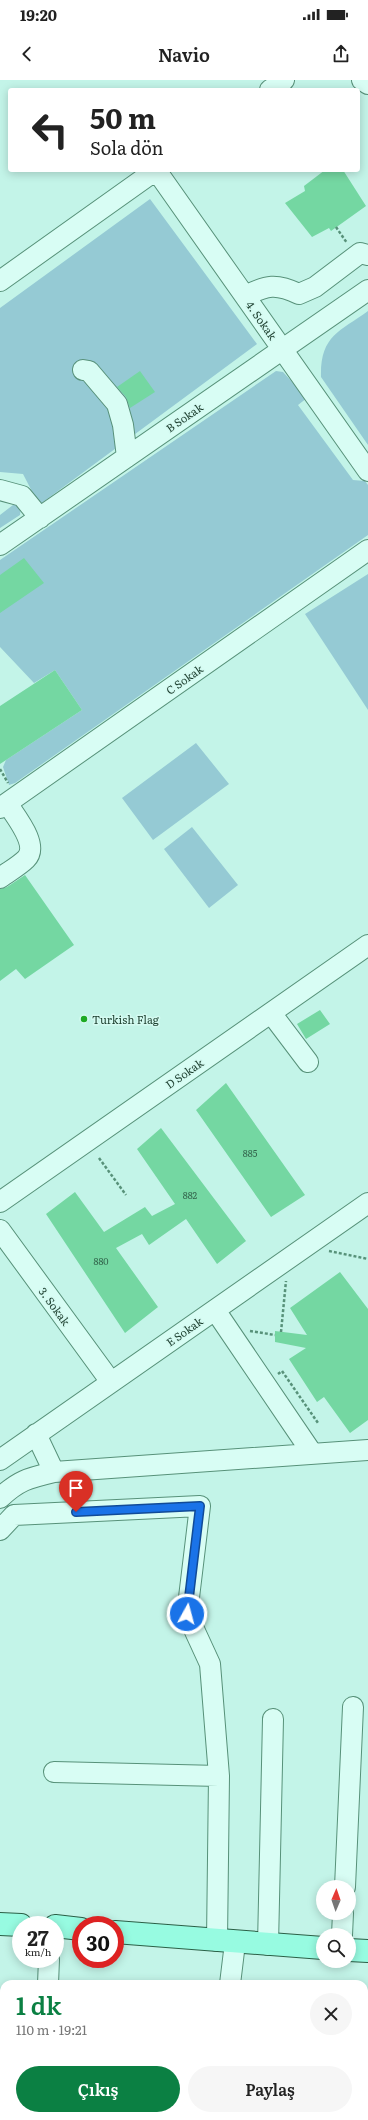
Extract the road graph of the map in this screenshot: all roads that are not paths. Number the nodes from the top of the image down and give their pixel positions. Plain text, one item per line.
1 (284, 80) edge
2 (362, 80) edge
3 (368, 84) edge
4 (273, 88) edge
5 (153, 172) edge
6 (157, 172) edge
7 (368, 255) edge
8 (0, 281) edge
9 (368, 290) edge
10 (245, 296) junction
11 (282, 349) junction
12 (83, 370) dead end
13 (127, 457) junction
14 (368, 471) edge
15 (0, 490) edge
16 (40, 518) junction
17 (0, 545) edge
18 (368, 550) edge
19 (4, 805) edge
20 (0, 878) edge
21 (368, 944) edge
22 (271, 1013) junction
23 (308, 1062) dead end
24 (0, 1202) edge
25 (368, 1203) edge
26 (0, 1230) edge
27 (215, 1310) junction
28 (111, 1382) junction
29 (36, 1434) junction
30 (368, 1450) edge
31 (312, 1453) junction
32 (0, 1460) edge
33 (54, 1472) junction
34 (0, 1498) edge
35 (0, 1530) edge
36 (353, 1707) dead end
37 (273, 1719) dead end
38 (54, 1772) dead end
39 (219, 1776) junction
40 (345, 1880) edge
41 (0, 1924) edge
42 (12, 1925) edge
43 (124, 1933) edge
44 (226, 1942) junction
45 (268, 1945) junction
46 (316, 1948) edge
47 (356, 1950) edge
48 (368, 1951) edge
49 (49, 1968) edge
50 (48, 1980) edge
51 (230, 1980) edge

1 - 4 street
2 - 3 street
5 - 8 street
6 - 10 street, 4. Sokak
7 - 10 street
9 - 11 street, B Sokak
10 - 11 street, 4. Sokak
11 - 13 street, B Sokak
11 - 14 street, 4. Sokak
12 - 13 street
13 - 16 street, B Sokak
15 - 16 street
16 - 17 street, B Sokak
18 - 19 street, C Sokak
19 - 20 street
21 - 22 street, D Sokak
22 - 23 street
22 - 24 street, D Sokak
25 - 27 street, E Sokak
26 - 28 street, 3. Sokak
27 - 28 street, E Sokak
27 - 31 street
28 - 29 street, E Sokak
29 - 32 street, E Sokak
29 - 33 street
30 - 31 street
31 - 33 street
33 - 34 street
35 - 39 street
36 - 40 street
37 - 45 street
38 - 39 street
39 - 44 street
41 - 42 main road
43 - 44 main road
44 - 45 main road
44 - 51 street
45 - 46 main road
47 - 48 main road
49 - 50 street

